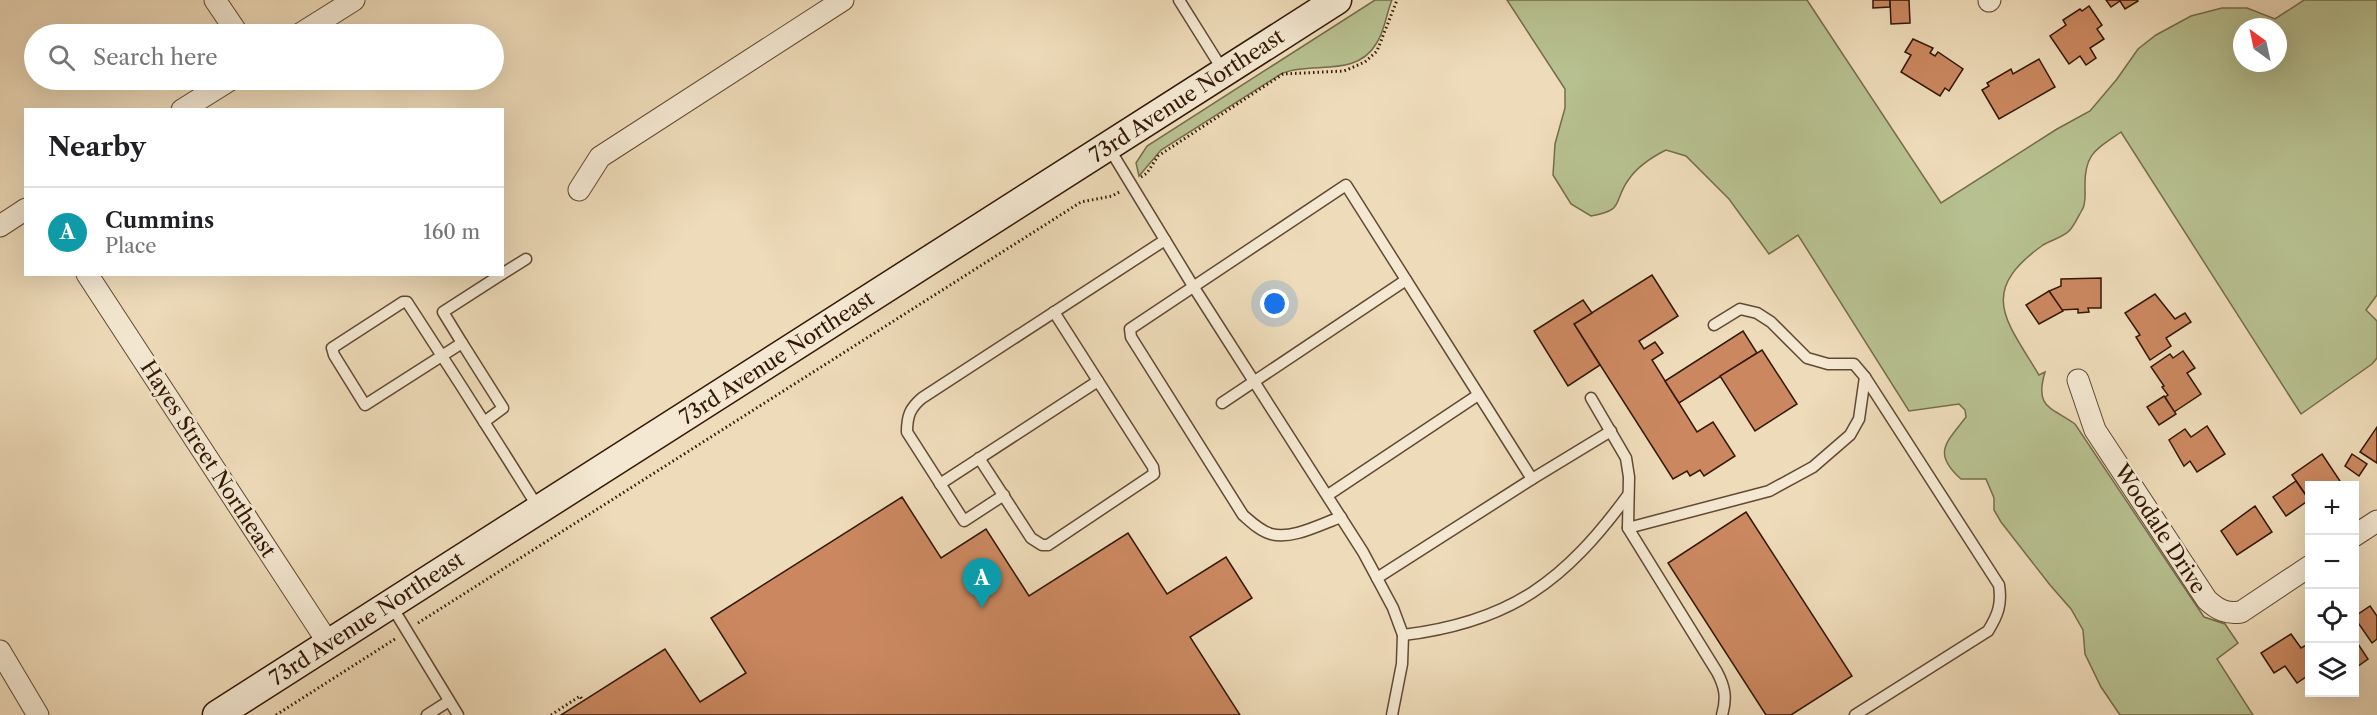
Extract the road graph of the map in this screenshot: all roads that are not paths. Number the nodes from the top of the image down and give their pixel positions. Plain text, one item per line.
1 (215, 0) edge
2 (354, 0) edge
3 (843, 0) edge
4 (1179, 0) edge
5 (1337, 0) edge
6 (231, 24) edge
7 (316, 24) edge
8 (1224, 72) junction
9 (214, 90) edge
10 (185, 108) edge
11 (1109, 147) junction
12 (579, 190) dead end
13 (24, 210) edge
14 (0, 226) edge
15 (1165, 240) junction
16 (526, 259) dead end
17 (504, 273) edge
18 (88, 276) edge
19 (499, 276) edge
20 (1406, 280) junction
21 (1192, 286) junction
22 (1054, 312) junction
23 (1714, 325) dead end
24 (462, 344) junction
25 (442, 356) junction
26 (1865, 377) junction
27 (2078, 380) dead end
28 (1098, 381) junction
29 (1253, 382) junction
30 (1478, 395) junction
31 (1592, 398) dead end
32 (1222, 403) dead end
33 (484, 422) junction
34 (1611, 430) junction
35 (979, 458) junction
36 (1532, 479) junction
37 (940, 484) junction
38 (1629, 494) junction
39 (1004, 495) junction
40 (1328, 495) junction
41 (540, 509) junction
42 (1341, 516) junction
43 (2377, 521) edge
44 (1628, 528) junction
45 (2356, 535) edge
46 (2305, 569) edge
47 (1377, 578) junction
48 (391, 604) junction
49 (1403, 635) junction
50 (329, 644) junction
51 (0, 651) edge
52 (449, 701) junction
53 (38, 715) edge
54 (217, 715) edge
55 (427, 715) edge
56 (458, 715) edge
57 (1392, 715) edge
58 (1722, 715) edge
59 (1855, 715) edge

1 - 6 street
2 - 7 street
3 - 12 street
4 - 8 lane
5 - 8 street, 73rd Avenue Northeast
8 - 11 street, 73rd Avenue Northeast
9 - 10 street
11 - 15 lane
11 - 41 street, 73rd Avenue Northeast
13 - 14 street
15 - 21 lane
15 - 22 lane
16 - 17 lane
18 - 50 street, Hayes Street Northeast
19 - 24 lane
20 - 21 lane
20 - 29 lane
20 - 30 lane
21 - 29 lane
21 - 42 lane
22 - 28 lane
22 - 37 lane
23 - 26 lane
24 - 25 lane
24 - 33 lane
25 - 25 lane
25 - 33 lane
26 - 44 lane
26 - 59 lane
27 - 46 street, Woodale Drive
28 - 35 lane
28 - 39 lane
29 - 32 lane
29 - 40 lane
30 - 36 lane
30 - 40 lane
31 - 34 lane
33 - 41 lane
34 - 36 lane
34 - 38 lane
35 - 37 lane
35 - 39 lane
36 - 47 lane
37 - 39 lane
38 - 44 lane
38 - 49 lane
40 - 42 lane
41 - 48 street, 73rd Avenue Northeast
42 - 47 lane
43 - 45 street
44 - 58 lane
47 - 49 lane
48 - 50 street, 73rd Avenue Northeast
48 - 52 lane
49 - 57 lane
50 - 54 street, 73rd Avenue Northeast
51 - 53 street
52 - 55 lane
52 - 56 lane

